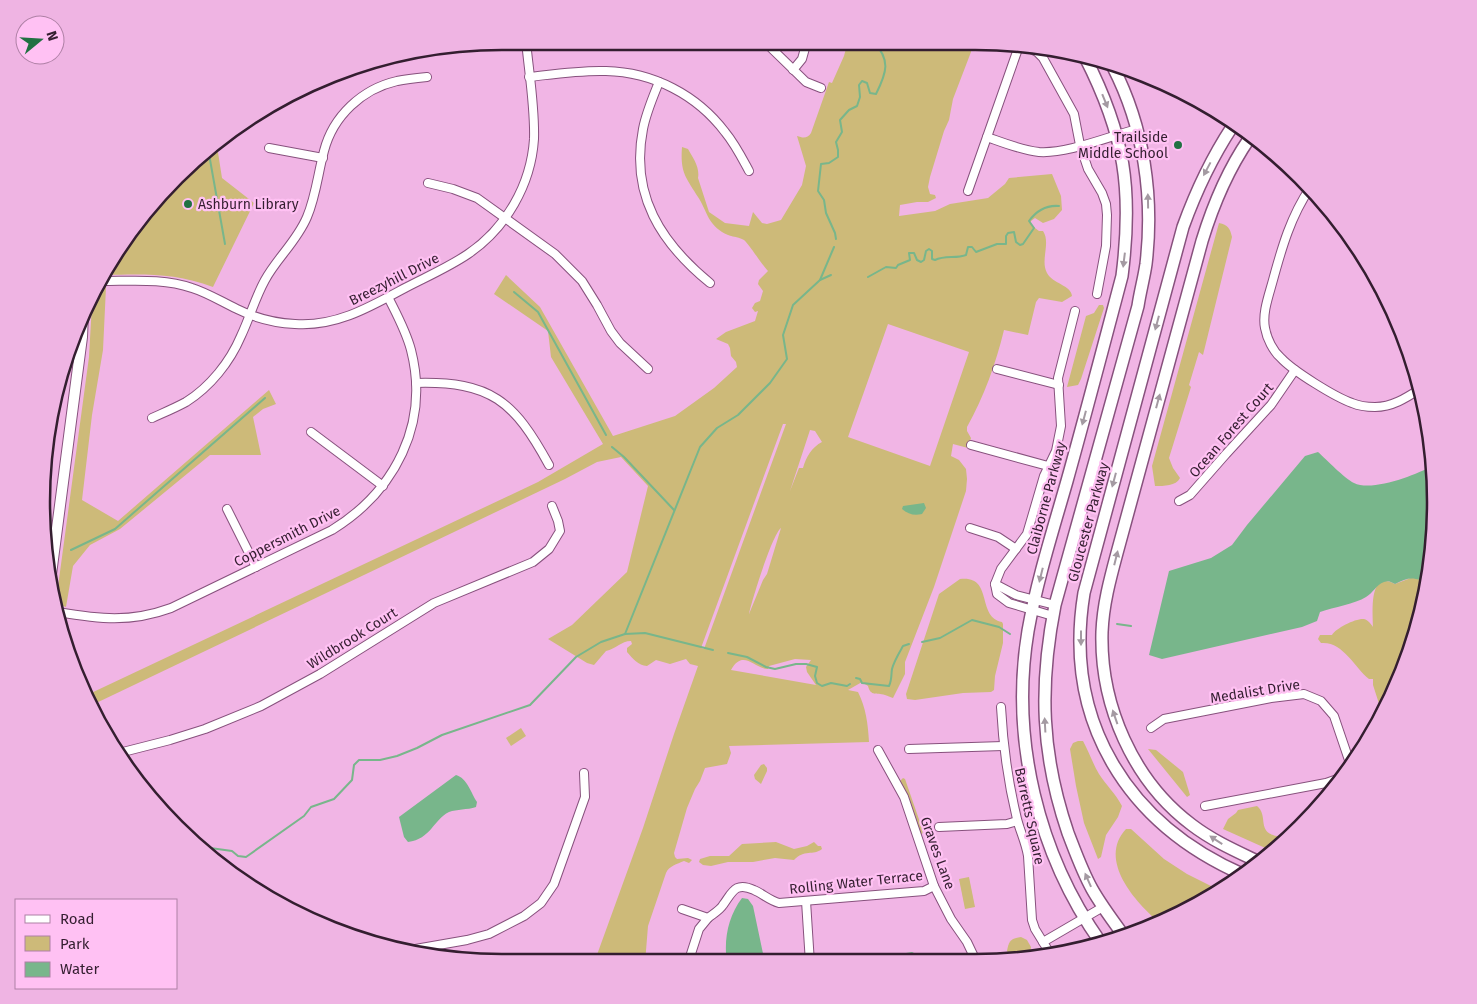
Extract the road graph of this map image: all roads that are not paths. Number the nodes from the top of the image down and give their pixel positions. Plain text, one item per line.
1 (527, 50) edge
2 (773, 50) edge
3 (805, 50) edge
4 (1017, 52) edge
5 (1040, 55) edge
6 (1089, 64) edge
7 (793, 70) junction
8 (1116, 73) edge
9 (427, 77) dead end
10 (529, 77) junction
11 (659, 82) junction
12 (821, 88) dead end
13 (1138, 129) junction
14 (1231, 129) edge
15 (1117, 134) junction
16 (987, 137) junction
17 (1248, 141) edge
18 (1080, 145) junction
19 (269, 148) dead end
20 (322, 158) junction
21 (749, 172) dead end
22 (428, 183) dead end
23 (968, 191) dead end
24 (1306, 194) edge
25 (506, 218) junction
26 (108, 281) edge
27 (710, 283) dead end
28 (1096, 294) dead end
29 (388, 297) junction
30 (1075, 311) dead end
31 (250, 315) junction
32 (82, 334) edge
33 (997, 369) dead end
34 (648, 370) dead end
35 (1295, 370) junction
36 (416, 383) junction
37 (1058, 385) junction
38 (1414, 393) edge
39 (152, 418) dead end
40 (311, 432) dead end
41 (971, 444) dead end
42 (548, 465) dead end
43 (1048, 466) junction
44 (383, 486) junction
45 (1179, 501) dead end
46 (552, 506) dead end
47 (227, 509) dead end
48 (970, 528) dead end
49 (1016, 549) junction
50 (53, 556) edge
51 (256, 568) junction
52 (1034, 606) junction
53 (1054, 610) junction
54 (64, 613) edge
55 (1001, 707) dead end
56 (1151, 728) dead end
57 (1003, 746) junction
58 (909, 749) dead end
59 (878, 750) dead end
60 (125, 751) edge
61 (1348, 757) edge
62 (584, 773) dead end
63 (1331, 780) edge
64 (1205, 806) dead end
65 (1017, 821) junction
66 (939, 827) dead end
67 (1252, 859) edge
68 (1236, 871) edge
69 (934, 886) junction
70 (806, 901) junction
71 (1103, 908) junction
72 (682, 909) dead end
73 (708, 918) junction
74 (1084, 919) junction
75 (1120, 930) edge
76 (1097, 937) edge
77 (1043, 942) junction
78 (426, 947) edge
79 (1047, 948) edge
80 (691, 954) edge
81 (809, 954) edge
82 (973, 954) edge

1 - 10 street, Breezyhill Drive
2 - 7 street
3 - 7 street
4 - 16 street
5 - 18 street
6 -> 15 main road, Claiborne Parkway
7 - 12 street
8 - 13 main road
9 - 20 street
10 - 11 street
10 - 25 street, Breezyhill Drive
11 - 21 street
11 - 27 street
13 - 15 street
53 -> 13 main road
14 -> 68 main road, Gloucester Parkway
15 - 18 street
15 -> 52 main road, Claiborne Parkway
16 - 18 street
16 - 23 street
67 -> 17 main road
18 - 28 street
19 - 20 street
20 - 31 street
22 - 25 street
24 - 35 street
25 - 29 street, Breezyhill Drive
25 - 34 street
26 - 31 street, Breezyhill Drive
29 - 31 street, Breezyhill Drive
29 - 36 street, Coppersmith Drive
30 - 37 street
31 - 39 street
32 - 50 street
33 - 37 street
35 - 38 street
35 - 45 street, Ocean Forest Court
36 - 42 street
36 - 44 street, Coppersmith Drive
37 - 43 street
40 - 44 street
41 - 43 street
43 - 49 street
44 - 51 street, Coppersmith Drive
46 - 60 street, Wildbrook Court
47 - 51 street
48 - 49 street
49 - 52 street
51 - 54 street, Coppersmith Drive
52 - 53 street
52 - 74 main road, Claiborne Parkway
71 -> 53 main road
55 - 57 street, Barretts Square
56 - 61 street, Medalist Drive
57 - 58 street
57 - 65 street, Barretts Square
59 - 69 street, Graves Lane
62 - 78 street
63 - 64 street
65 - 66 street
65 - 77 street, Barretts Square
69 - 70 street, Rolling Water Terrace
69 - 82 street, Graves Lane
70 - 73 street, Rolling Water Terrace
70 - 81 street
71 - 74 street
71 - 75 main road
72 - 73 street
73 - 80 street, Rolling Water Terrace
74 - 76 main road, Claiborne Parkway
74 - 77 street
77 - 79 street, Barretts Square

